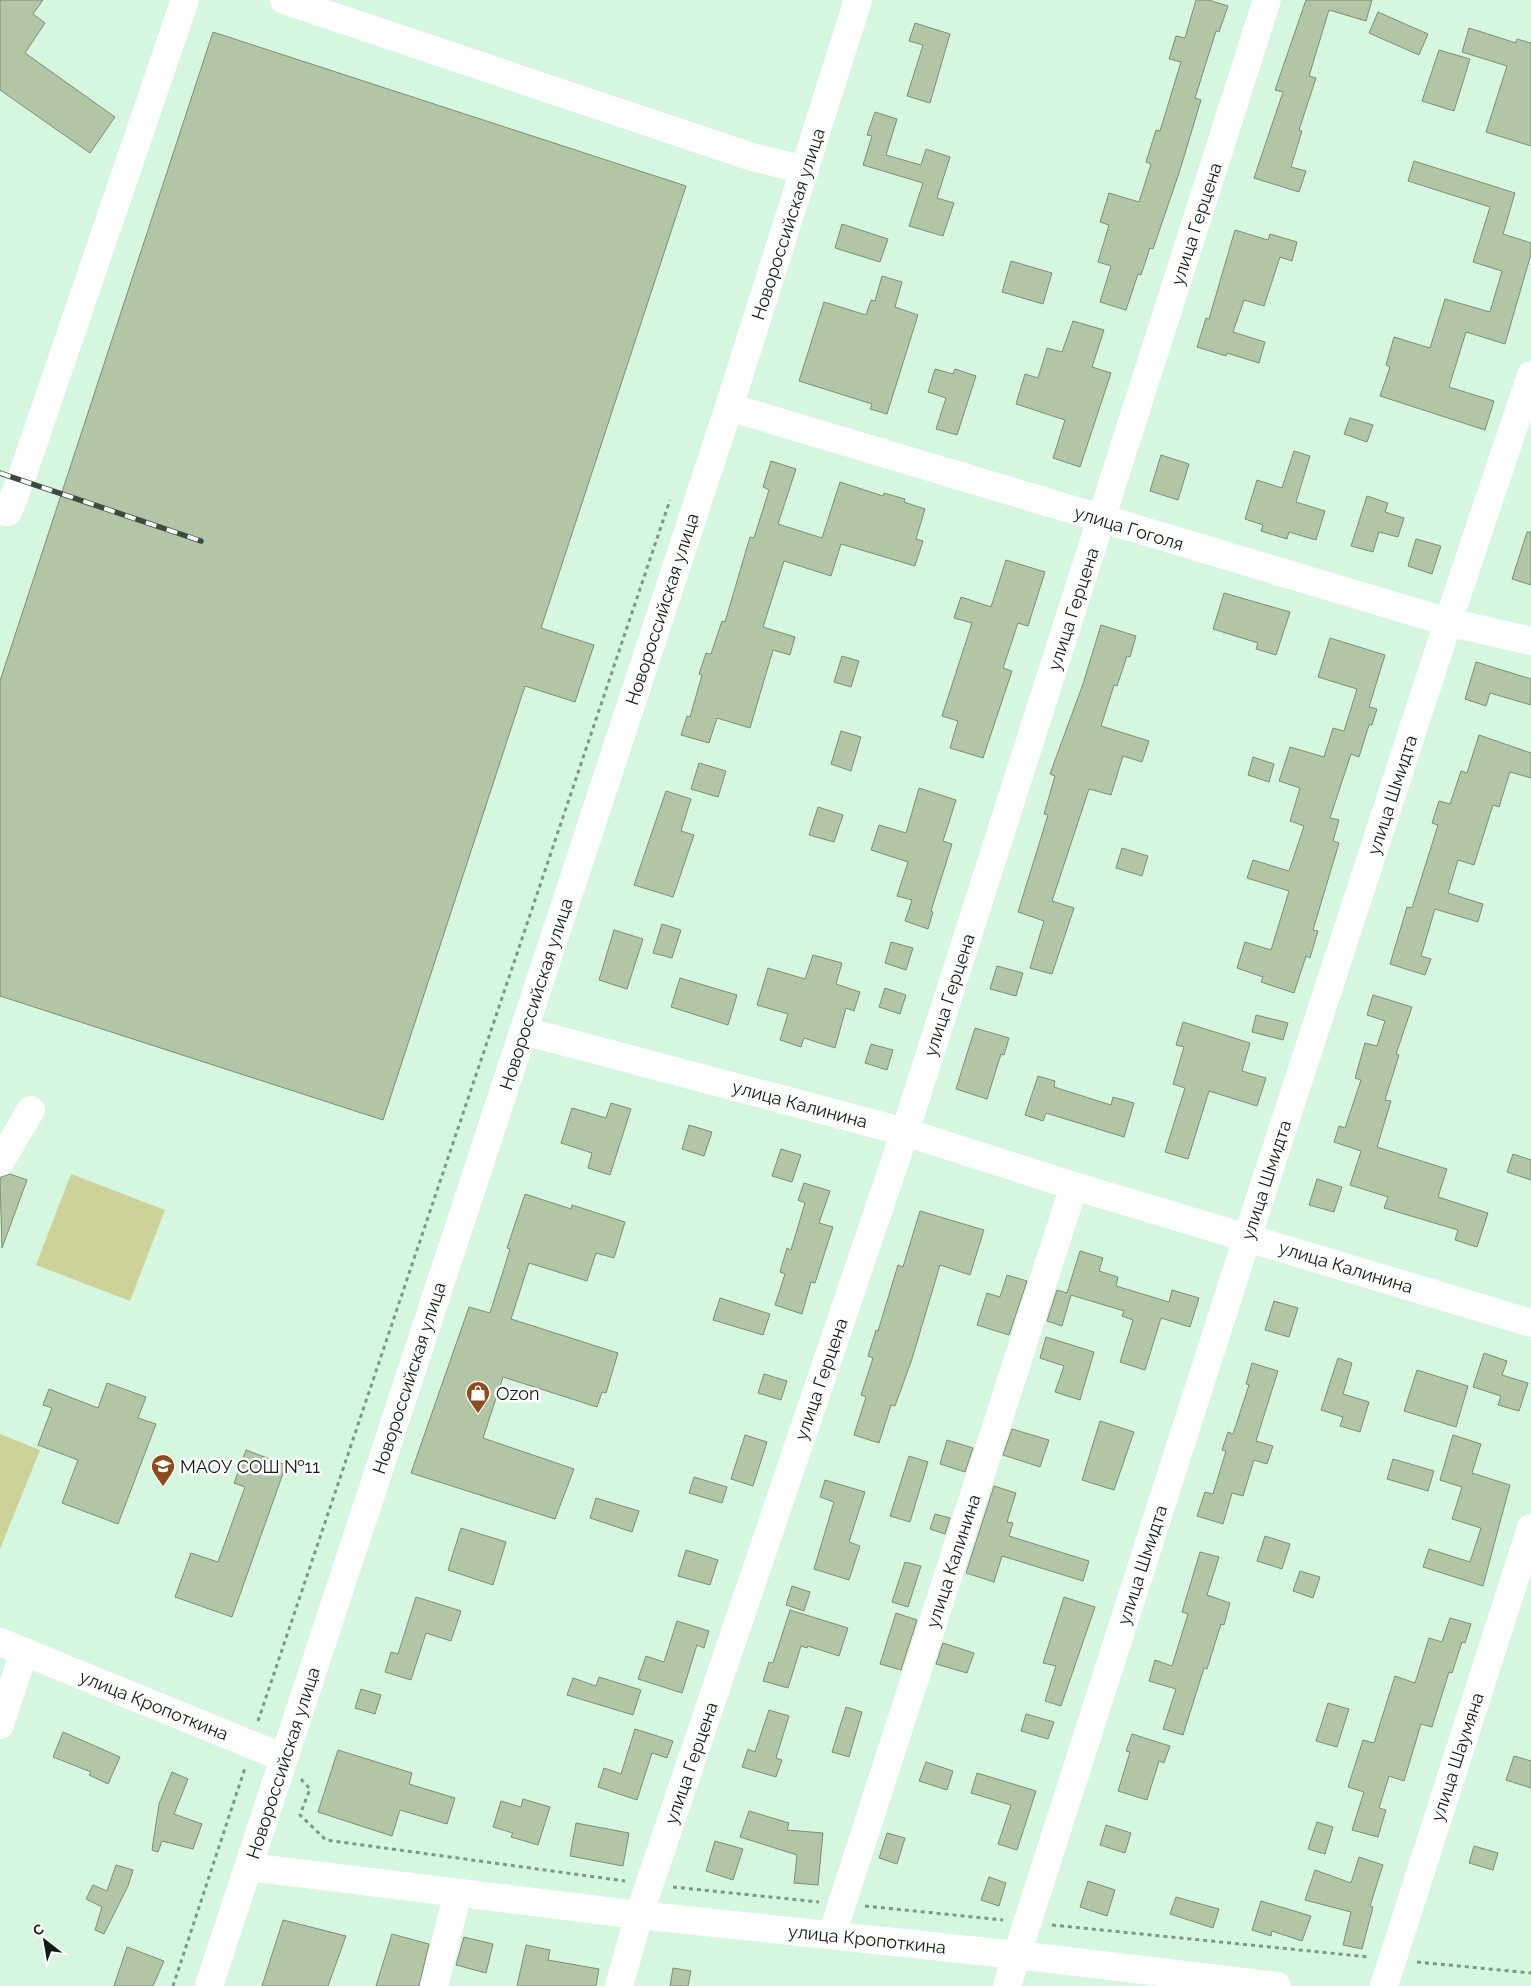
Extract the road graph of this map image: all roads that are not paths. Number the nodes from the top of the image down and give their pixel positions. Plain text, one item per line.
1 (185, 0) edge
2 (284, 0) edge
3 (858, 0) edge
4 (1267, 0) edge
5 (805, 170) junction
6 (1531, 375) edge
7 (729, 406) junction
8 (0, 510) edge
9 (1102, 520) junction
10 (1448, 622) junction
11 (1531, 640) edge
12 (524, 1031) junction
13 (31, 1110) dead end
14 (905, 1132) junction
15 (0, 1162) edge
16 (1074, 1186) junction
17 (1247, 1238) junction
18 (1531, 1323) edge
19 (1531, 1528) edge
20 (12, 1647) edge
21 (0, 1725) edge
22 (284, 1758) junction
23 (250, 1867) junction
24 (458, 1893) junction
25 (639, 1915) junction
26 (832, 1935) junction
27 (1017, 1955) junction
28 (210, 1986) edge
29 (434, 1986) edge
30 (619, 1986) edge
31 (1007, 1986) edge
32 (1277, 1986) edge
33 (1384, 1986) edge

1 - 8 street
2 - 5 street
3 - 5 street, Новороссийская улица
4 - 9 street, улица Герцена
5 - 7 street, Новороссийская улица
6 - 10 street, улица Шмидта
7 - 9 street, улица Гоголя
7 - 12 street, Новороссийская улица
9 - 10 street, улица Гоголя
9 - 14 street, улица Герцена
10 - 11 street, улица Гоголя
10 - 17 street, улица Шмидта
12 - 14 street, улица Калинина
12 - 22 street, Новороссийская улица
13 - 15 street
14 - 16 street, улица Калинина
14 - 25 street, улица Герцена
16 - 17 street, улица Калинина
16 - 26 street, улица Калинина
17 - 18 street, улица Калинина
17 - 27 street, улица Шмидта
19 - 33 street, улица Шаумяна
20 - 21 street, улица Кропоткина
20 - 22 street, улица Кропоткина
22 - 23 street, Новороссийская улица
23 - 24 street, улица Кропоткина
23 - 28 street, Новороссийская улица
24 - 25 street, улица Кропоткина
24 - 29 street
25 - 26 street, улица Кропоткина
25 - 30 street, улица Герцена
26 - 27 street, улица Кропоткина
27 - 31 street, улица Шмидта
27 - 32 street, улица Кропоткина

